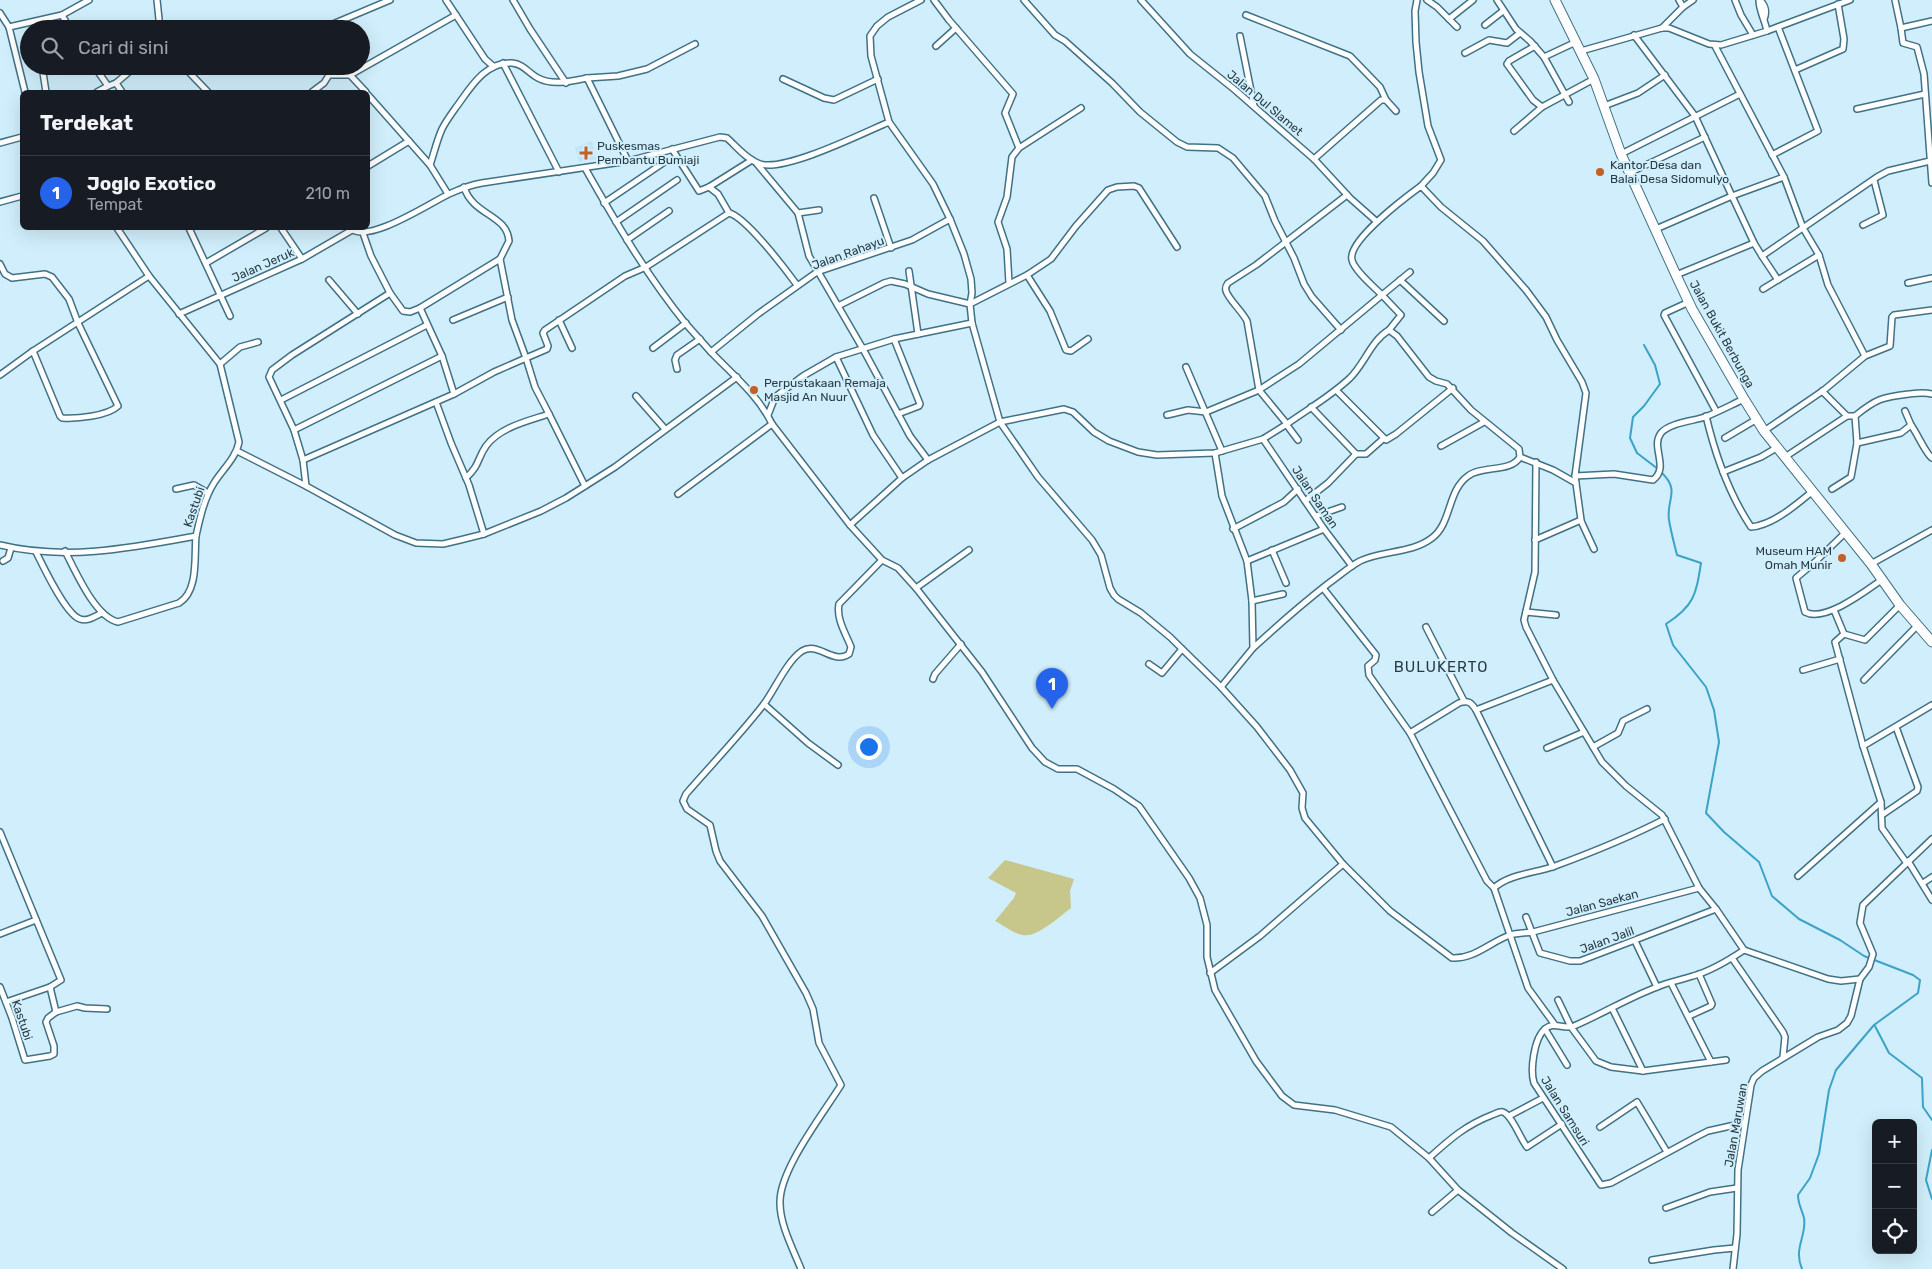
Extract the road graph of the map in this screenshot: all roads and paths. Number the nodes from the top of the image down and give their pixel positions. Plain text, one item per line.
1 (89, 0) edge
2 (157, 0) edge
3 (390, 0) edge
4 (446, 0) edge
5 (512, 0) edge
6 (921, 0) edge
7 (1024, 0) edge
8 (1141, 0) edge
9 (1417, 0) edge
10 (1426, 0) edge
11 (1473, 0) edge
12 (1497, 0) edge
13 (1555, 0) edge
14 (1679, 0) edge
15 (1693, 0) edge
16 (1735, 0) edge
17 (1759, 0) edge
18 (1850, 0) edge
19 (1894, 0) edge
20 (935, 1) edge
21 (1838, 4) junction
22 (1683, 7) junction
23 (1503, 11) junction
24 (0, 13) edge
25 (456, 14) junction
26 (62, 15) junction
27 (1246, 15) dead end
28 (1449, 19) junction
29 (48, 20) edge
30 (65, 20) edge
31 (159, 20) edge
32 (342, 20) edge
33 (1932, 21) edge
34 (1486, 25) dead end
35 (9, 27) junction
36 (20, 27) edge
37 (1457, 27) dead end
38 (1778, 27) junction
39 (956, 28) junction
40 (1662, 28) junction
41 (1901, 28) junction
42 (1767, 31) junction
43 (1520, 33) junction
44 (1634, 35) junction
45 (1753, 35) junction
46 (1240, 36) dead end
47 (1576, 42) junction
48 (696, 44) dead end
49 (936, 46) dead end
50 (1534, 46) junction
51 (1715, 46) junction
52 (1581, 51) junction
53 (1465, 53) dead end
54 (1544, 57) junction
55 (370, 63) edge
56 (503, 63) junction
57 (493, 66) junction
58 (1795, 70) junction
59 (20, 72) edge
60 (21, 75) edge
61 (43, 75) edge
62 (100, 75) edge
63 (125, 75) edge
64 (192, 75) edge
65 (329, 75) joint
66 (350, 75) joint
67 (1665, 75) junction
68 (587, 78) junction
69 (783, 79) dead end
70 (878, 79) junction
71 (1594, 79) junction
72 (116, 83) junction
73 (566, 83) junction
74 (108, 86) junction
75 (25, 90) edge
76 (46, 90) edge
77 (101, 90) edge
78 (121, 90) edge
79 (206, 90) edge
80 (315, 90) edge
81 (363, 90) edge
82 (1566, 94) junction
83 (1740, 94) junction
84 (1925, 94) junction
85 (370, 98) edge
86 (1386, 100) junction
87 (1570, 102) dead end
88 (1604, 106) junction
89 (1254, 107) junction
90 (1542, 107) junction
91 (1081, 108) dead end
92 (1857, 109) dead end
93 (1396, 111) dead end
94 (1695, 116) junction
95 (889, 122) junction
96 (1514, 131) dead end
97 (1705, 137) junction
98 (20, 138) edge
99 (408, 140) junction
100 (0, 143) edge
101 (1019, 148) junction
102 (672, 149) junction
103 (1621, 154) junction
104 (1772, 155) junction
105 (1314, 159) junction
106 (628, 161) junction
107 (666, 161) dead end
108 (1930, 161) junction
109 (754, 162) junction
110 (370, 165) edge
111 (430, 165) junction
112 (585, 168) junction
113 (559, 172) junction
114 (1629, 173) junction
115 (1784, 177) junction
116 (677, 180) dead end
117 (1874, 180) junction
118 (1932, 183) edge
119 (1421, 186) junction
120 (464, 187) junction
121 (710, 187) junction
122 (448, 194) junction
123 (1347, 195) junction
124 (1732, 196) junction
125 (20, 197) edge
126 (874, 198) dead end
127 (0, 202) edge
128 (604, 203) junction
129 (819, 210) dead end
130 (669, 212) dead end
131 (729, 213) junction
132 (798, 213) junction
133 (950, 218) junction
134 (1376, 221) junction
135 (616, 222) junction
136 (1863, 225) dead end
137 (1803, 228) junction
138 (1656, 229) junction
139 (118, 230) edge
140 (190, 230) edge
141 (263, 230) edge
142 (282, 230) edge
143 (349, 230) edge
144 (354, 230) edge
145 (363, 233) junction
146 (628, 240) junction
147 (1285, 242) junction
148 (1754, 243) junction
149 (1177, 247) dead end
150 (890, 248) junction
151 (1762, 256) junction
152 (1819, 256) junction
153 (302, 259) junction
154 (500, 259) junction
155 (206, 263) junction
156 (0, 264) edge
157 (646, 267) junction
158 (909, 271) dead end
159 (817, 272) junction
160 (1410, 272) dead end
161 (1027, 275) junction
162 (1676, 275) junction
163 (149, 276) junction
164 (1932, 278) edge
165 (329, 280) dead end
166 (1400, 280) junction
167 (1778, 280) junction
168 (1009, 283) junction
169 (1908, 283) dead end
170 (797, 285) junction
171 (912, 287) junction
172 (1763, 288) dead end
173 (390, 293) junction
174 (220, 294) junction
175 (1382, 295) junction
176 (508, 297) junction
177 (1689, 302) junction
178 (970, 304) junction
179 (838, 306) junction
180 (420, 308) junction
181 (1932, 310) edge
182 (179, 314) junction
183 (358, 314) junction
184 (230, 316) dead end
185 (453, 320) dead end
186 (559, 320) junction
187 (1444, 321) dead end
188 (78, 323) junction
189 (686, 323) junction
190 (972, 323) junction
191 (427, 325) junction
192 (1341, 330) junction
193 (1389, 330) junction
194 (918, 334) junction
195 (700, 339) junction
196 (894, 339) junction
197 (1088, 339) dead end
198 (258, 342) dead end
199 (572, 348) dead end
200 (653, 348) dead end
201 (863, 349) junction
202 (33, 351) junction
203 (711, 352) junction
204 (442, 356) junction
205 (1865, 356) junction
206 (836, 357) junction
207 (526, 358) junction
208 (220, 364) junction
209 (1186, 367) dead end
210 (677, 368) dead end
211 (0, 375) edge
212 (737, 377) junction
213 (1453, 388) junction
214 (1259, 390) junction
215 (1336, 390) junction
216 (1822, 391) junction
217 (454, 394) junction
218 (1932, 394) edge
219 (636, 396) dead end
220 (1744, 399) junction
221 (281, 400) junction
222 (436, 402) junction
223 (1311, 407) junction
224 (1716, 411) junction
225 (1905, 411) dead end
226 (1206, 412) junction
227 (548, 414) junction
228 (898, 414) junction
229 (768, 415) junction
230 (1167, 415) dead end
231 (1706, 416) junction
232 (1848, 416) junction
233 (1856, 416) junction
234 (1757, 419) junction
235 (1000, 422) junction
236 (1484, 422) junction
237 (772, 424) junction
238 (1286, 424) junction
239 (1911, 425) junction
240 (665, 429) junction
241 (294, 430) junction
242 (1764, 431) junction
243 (1725, 438) dead end
244 (1263, 439) junction
245 (1383, 439) junction
246 (1298, 440) dead end
247 (1857, 443) junction
248 (1441, 446) dead end
249 (1778, 448) junction
250 (237, 450) junction
251 (1222, 451) junction
252 (1214, 453) junction
253 (1356, 454) junction
254 (1785, 456) junction
255 (1520, 457) junction
256 (1932, 458) edge
257 (303, 460) junction
258 (928, 460) junction
259 (1536, 462) junction
260 (1724, 472) junction
261 (1575, 476) junction
262 (466, 478) junction
263 (902, 478) junction
264 (1576, 483) junction
265 (306, 486) junction
266 (585, 486) junction
267 (176, 489) dead end
268 (1298, 489) junction
269 (1832, 489) dead end
270 (1813, 491) junction
271 (208, 493) junction
272 (678, 494) dead end
273 (1305, 501) junction
274 (1342, 506) dead end
275 (1316, 516) junction
276 (1581, 521) junction
277 (850, 525) junction
278 (1233, 529) junction
279 (1324, 529) junction
280 (1932, 530) edge
281 (1846, 532) junction
282 (484, 534) junction
283 (196, 536) junction
284 (1535, 540) junction
285 (0, 545) edge
286 (11, 548) junction
287 (969, 550) dead end
288 (1272, 550) junction
289 (1594, 550) dead end
290 (65, 551) junction
291 (36, 552) junction
292 (882, 560) junction
293 (3, 561) dead end
294 (1247, 561) junction
295 (1871, 564) junction
296 (1352, 566) junction
297 (1883, 579) junction
298 (1286, 583) dead end
299 (916, 588) junction
300 (1324, 588) junction
301 (1282, 594) dead end
302 (1252, 601) junction
303 (1900, 605) junction
304 (1834, 610) junction
305 (1526, 612) junction
306 (102, 613) junction
307 (1556, 615) dead end
308 (1917, 626) junction
309 (1426, 627) dead end
310 (1844, 634) junction
311 (1930, 638) edge
312 (961, 644) junction
313 (1254, 648) junction
314 (1182, 649) junction
315 (1840, 659) junction
316 (1149, 664) dead end
317 (1803, 670) dead end
318 (933, 679) dead end
319 (1553, 680) junction
320 (1864, 680) dead end
321 (1221, 687) junction
322 (1464, 701) junction
323 (764, 704) junction
324 (1932, 705) edge
325 (1647, 709) dead end
326 (1476, 710) junction
327 (1896, 727) junction
328 (1584, 732) junction
329 (1410, 733) junction
330 (1863, 746) junction
331 (1593, 747) junction
332 (1547, 748) dead end
333 (838, 765) dead end
334 (1881, 802) junction
335 (1882, 816) junction
336 (1665, 819) junction
337 (0, 832) edge
338 (1932, 839) edge
339 (8, 850) junction
340 (0, 853) edge
341 (1907, 861) junction
342 (1343, 864) junction
343 (1554, 867) junction
344 (1798, 876) dead end
345 (1932, 877) edge
346 (1922, 883) junction
347 (1494, 888) junction
348 (1699, 888) junction
349 (1932, 900) edge
350 (1716, 909) junction
351 (1526, 917) dead end
352 (36, 920) junction
353 (1533, 932) junction
354 (0, 934) edge
355 (1510, 936) junction
356 (1635, 940) junction
357 (1744, 950) junction
358 (1732, 958) junction
359 (1210, 973) junction
360 (1699, 974) junction
361 (1860, 980) junction
362 (1671, 983) junction
363 (0, 987) edge
364 (50, 987) junction
365 (1657, 987) junction
366 (1558, 1000) dead end
367 (6, 1002) junction
368 (1612, 1008) junction
369 (107, 1009) dead end
370 (56, 1012) junction
371 (1689, 1016) junction
372 (1554, 1025) junction
373 (1571, 1027) junction
374 (1545, 1029) junction
375 (1783, 1058) junction
376 (1726, 1060) dead end
377 (1711, 1062) junction
378 (1567, 1065) dead end
379 (1643, 1071) junction
380 (1543, 1098) junction
381 (1509, 1116) junction
382 (1744, 1123) junction
383 (1562, 1124) junction
384 (1600, 1127) dead end
385 (1667, 1152) junction
386 (1429, 1158) junction
387 (1737, 1188) junction
388 (1458, 1190) junction
389 (1666, 1208) dead end
390 (1432, 1212) dead end
391 (1735, 1248) junction
392 (1652, 1260) dead end
393 (801, 1269) edge
394 (1564, 1269) edge
395 (1733, 1269) edge

1 - 26 street
2 - 31 street
3 - 32 street
4 - 25 street
5 - 73 street
6 - 70 street
7 - 147 street
8 - 89 street, Jalan Dul Slamet
9 - 119 street
10 - 28 street
11 - 28 street
12 - 23 street
13 - 47 main road, Jalan Bukit Berbunga
14 - 22 street
15 - 22 street
16 - 45 street
17 - 42 street
18 - 21 street
19 - 41 street
20 - 39 street
21 - 38 street
21 - 58 street
22 - 40 street
23 - 34 street
23 - 43 street
24 - 35 street
25 - 55 street
25 - 57 street
26 - 29 street
26 - 30 street
27 - 86 street
28 - 37 street
33 - 41 street
35 - 36 street
35 - 59 street
38 - 42 street
38 - 58 street
39 - 49 street
39 - 101 street
40 - 44 street
40 - 51 street
41 - 84 street
42 - 45 street
43 - 50 street
43 - 53 street
44 - 52 street
44 - 67 street
45 - 51 street
46 - 89 street
47 - 52 main road, Jalan Bukit Berbunga
47 - 54 street
48 - 68 street
50 - 54 street
50 - 90 street
51 - 83 street
52 - 71 main road, Jalan Bukit Berbunga
54 - 82 street
56 - 57 street
56 - 73 street
56 - 113 street
57 - 111 street
58 - 104 street
60 - 75 street
61 - 76 street
62 - 74 street
63 - 72 street
64 - 79 street
65 - 66 street
65 - 80 street
66 - 81 street
67 - 88 street
67 - 94 street
68 - 73 street
68 - 106 street
69 - 70 street
70 - 95 street
71 - 82 street
71 - 88 main road, Jalan Bukit Berbunga
72 - 74 street
72 - 78 street
74 - 77 street
82 - 87 street
82 - 90 street
83 - 94 street
83 - 104 street
84 - 92 street
84 - 108 street
85 - 99 street
86 - 93 street
86 - 105 street
88 - 103 main road, Jalan Bukit Berbunga
89 - 105 street, Jalan Dul Slamet
90 - 96 street
91 - 101 street
94 - 97 street
94 - 103 street
95 - 109 street
95 - 133 street, Jalan Saekan
97 - 114 street
97 - 124 street
98 - 100 street
99 - 110 street
99 - 111 street
101 - 168 street
102 - 106 street
102 - 109 street
102 - 121 street
103 - 114 main road, Jalan Bukit Berbunga
104 - 115 street
105 - 123 street, Jalan Dul Slamet
106 - 112 street
107 - 128 street
108 - 117 street
108 - 118 street
109 - 121 street
109 - 132 street
111 - 122 street
112 - 113 street
112 - 128 street
113 - 120 street
114 - 138 main road, Jalan Bukit Berbunga
115 - 124 street
115 - 137 street
116 - 135 street
117 - 136 street
117 - 137 street
119 - 134 street
119 - 261 street
120 - 122 street
120 - 154 street
121 - 131 street
122 - 145 street
123 - 134 street, Jalan Dul Slamet
123 - 147 street
124 - 138 street
124 - 148 street
125 - 127 street
126 - 150 street
128 - 135 street
129 - 132 street
130 - 146 street
131 - 157 street
131 - 170 street
132 - 159 street
133 - 150 street, Jalan Rahayu
133 - 178 street, Jalan Saekan
134 - 175 street
135 - 146 street
137 - 151 street
137 - 152 street
138 - 162 main road, Jalan Bukit Berbunga
139 - 163 street
140 - 155 street
141 - 155 street
142 - 153 street
143 - 153 street, Jalan Jeruk
144 - 145 street
145 - 173 street
146 - 157 street
147 - 192 street
147 - 214 street
148 - 151 street
148 - 162 street
149 - 161 street
150 - 159 street, Jalan Rahayu
151 - 167 street
152 - 167 street
152 - 205 street
153 - 174 street, Jalan Jeruk
154 - 176 street
154 - 180 street
155 - 174 street
156 - 188 street
157 - 186 street
157 - 189 street
158 - 171 street
159 - 170 street, Jalan Rahayu
159 - 179 street
160 - 166 street
161 - 168 street
161 - 197 street
162 - 177 main road, Jalan Bukit Berbunga
163 - 182 street
163 - 188 street
164 - 169 street
165 - 183 street
166 - 175 street
166 - 187 street
167 - 172 street
168 - 178 street
170 - 203 street, Jalan Rahayu
171 - 178 street
171 - 179 street
171 - 194 street
173 - 180 street
173 - 183 street
174 - 182 street, Jalan Jeruk
174 - 184 street
175 - 192 street
175 - 193 street
176 - 185 street
176 - 207 street
177 - 220 main road, Jalan Bukit Berbunga
177 - 224 street
178 - 190 street, Jalan Saekan
179 - 201 street
180 - 191 street
181 - 205 street
182 - 208 street
183 - 221 street
186 - 199 street
186 - 207 street
188 - 202 street
188 - 202 street
189 - 195 street
189 - 200 street
190 - 194 street
190 - 235 street, Jalan Saekan
191 - 204 street
191 - 221 street
192 - 214 street
193 - 213 street
193 - 215 street
194 - 196 street
195 - 203 street
195 - 210 street
196 - 201 street
196 - 228 street
198 - 208 street
201 - 206 street
201 - 228 street
202 - 211 street
203 - 212 street
204 - 217 street
204 - 241 street
205 - 216 street
206 - 229 street
206 - 263 street
207 - 217 street
207 - 227 street
208 - 250 street
209 - 226 street
212 - 229 street
212 - 240 street
213 - 236 street
213 - 245 street
214 - 226 street
214 - 238 street
215 - 223 street
215 - 245 street
216 - 232 street
216 - 242 street
217 - 222 street
218 - 233 street
219 - 240 street
220 - 224 street
220 - 234 main road, Jalan Bukit Berbunga
221 - 241 street
222 - 257 street
222 - 262 street
223 - 238 street
223 - 253 street
224 - 231 street
225 - 239 street
226 - 230 street
226 - 251 street
227 - 262 street
227 - 266 street
228 - 258 street
229 - 237 street
231 - 260 street
231 - 261 street
232 - 233 street
232 - 254 street
233 - 247 street
234 - 242 main road, Jalan Bukit Berbunga
234 - 243 street
235 - 252 street
235 - 258 street
235 - 314 street, Jalan Saekan
236 - 248 street
236 - 255 street
237 - 272 street
237 - 277 street
238 - 244 street
238 - 246 street
239 - 247 street
239 - 256 street
240 - 266 street
241 - 257 street
242 - 249 main road, Jalan Bukit Berbunga
244 - 251 street
244 - 268 street, Jalan Saman
245 - 253 street
247 - 269 street
249 - 254 main road, Jalan Bukit Berbunga
249 - 260 street
250 - 265 street
250 - 271 street, Kastubi
251 - 252 street
252 - 278 street
253 - 273 street
254 - 270 main road, Jalan Bukit Berbunga
255 - 259 street
255 - 296 street
257 - 265 street
258 - 263 street
259 - 264 street
259 - 284 street
260 - 270 street
261 - 264 street
262 - 282 street
263 - 277 street
264 - 276 street
265 - 282 street
266 - 282 street
267 - 271 street
268 - 273 street, Jalan Saman
268 - 278 street
270 - 281 main road, Jalan Bukit Berbunga
271 - 283 street, Kastubi
273 - 275 street, Jalan Saman
274 - 275 street
275 - 279 street, Jalan Saman
276 - 284 street
276 - 289 street
277 - 292 street
278 - 294 street
279 - 288 street
279 - 296 street, Jalan Saman
280 - 295 street
281 - 295 main road, Jalan Bukit Berbunga
281 - 304 street
283 - 290 street, Kastubi
283 - 306 street
284 - 305 street
285 - 286 street, Kastubi
286 - 291 street, Kastubi
286 - 293 street
287 - 299 street
288 - 294 street
288 - 298 street
290 - 291 street, Kastubi
290 - 306 street
291 - 306 street
292 - 299 street
292 - 323 street
294 - 302 street
295 - 297 main road, Jalan Bukit Berbunga
296 - 300 street
297 - 303 main road, Jalan Bukit Berbunga
297 - 304 street
299 - 312 street
300 - 313 street
300 - 329 street
301 - 302 street
302 - 313 street
303 - 308 main road, Jalan Bukit Berbunga
303 - 310 street
304 - 310 street
305 - 307 street
305 - 319 street
308 - 311 main road, Jalan Bukit Berbunga
308 - 320 street
309 - 322 street
310 - 315 street
312 - 318 street
312 - 359 street
313 - 321 street
314 - 316 street
314 - 321 street, Jalan Saekan
315 - 317 street
315 - 330 street
319 - 326 street
319 - 328 street
321 - 342 street, Jalan Saekan
322 - 326 street
322 - 329 street
323 - 333 street
323 - 393 street
324 - 327 street
325 - 331 street
326 - 343 street
327 - 330 street
327 - 335 street
328 - 331 street
328 - 332 street
329 - 347 street
330 - 334 street
331 - 336 street
334 - 335 street
334 - 344 street
335 - 341 street
336 - 343 street
336 - 348 street
337 - 339 street
338 - 341 street, Jalan Maruwan
339 - 340 street
339 - 352 street
341 - 346 street
341 - 361 street, Jalan Maruwan
342 - 355 street, Jalan Saekan
342 - 359 street
343 - 347 street
345 - 346 street
346 - 349 street
347 - 355 street
348 - 350 street
348 - 353 street, Jalan Saekan
350 - 356 street, Jalan Jalil
350 - 357 street
351 - 353 street, Jalan Jalil
352 - 354 street
352 - 364 street
353 - 355 street, Jalan Saekan
353 - 356 street, Jalan Jalil
355 - 372 street
356 - 365 street
357 - 358 street
357 - 361 street
358 - 360 street
358 - 375 street
359 - 386 street
360 - 362 street
360 - 371 street
361 - 375 street, Jalan Maruwan
362 - 365 street
362 - 371 street
363 - 367 street, Kastubi
364 - 367 street
364 - 370 street
365 - 368 street
366 - 373 street
367 - 370 street, Kastubi
368 - 373 street
368 - 379 street
369 - 370 street
371 - 377 street
372 - 373 street
372 - 374 street
373 - 379 street
374 - 378 street
374 - 380 street, Jalan Samsuri
375 - 382 street, Jalan Maruwan
376 - 377 street
377 - 379 street
380 - 381 street
380 - 383 street, Jalan Samsuri
381 - 383 street
381 - 386 street
382 - 385 street, Jalan Samsuri
382 - 387 street, Jalan Maruwan
383 - 385 street, Jalan Samsuri
384 - 385 street
386 - 388 street
387 - 389 street
387 - 391 street, Jalan Maruwan
388 - 390 street
388 - 394 street
391 - 392 street
391 - 395 street, Jalan Maruwan

